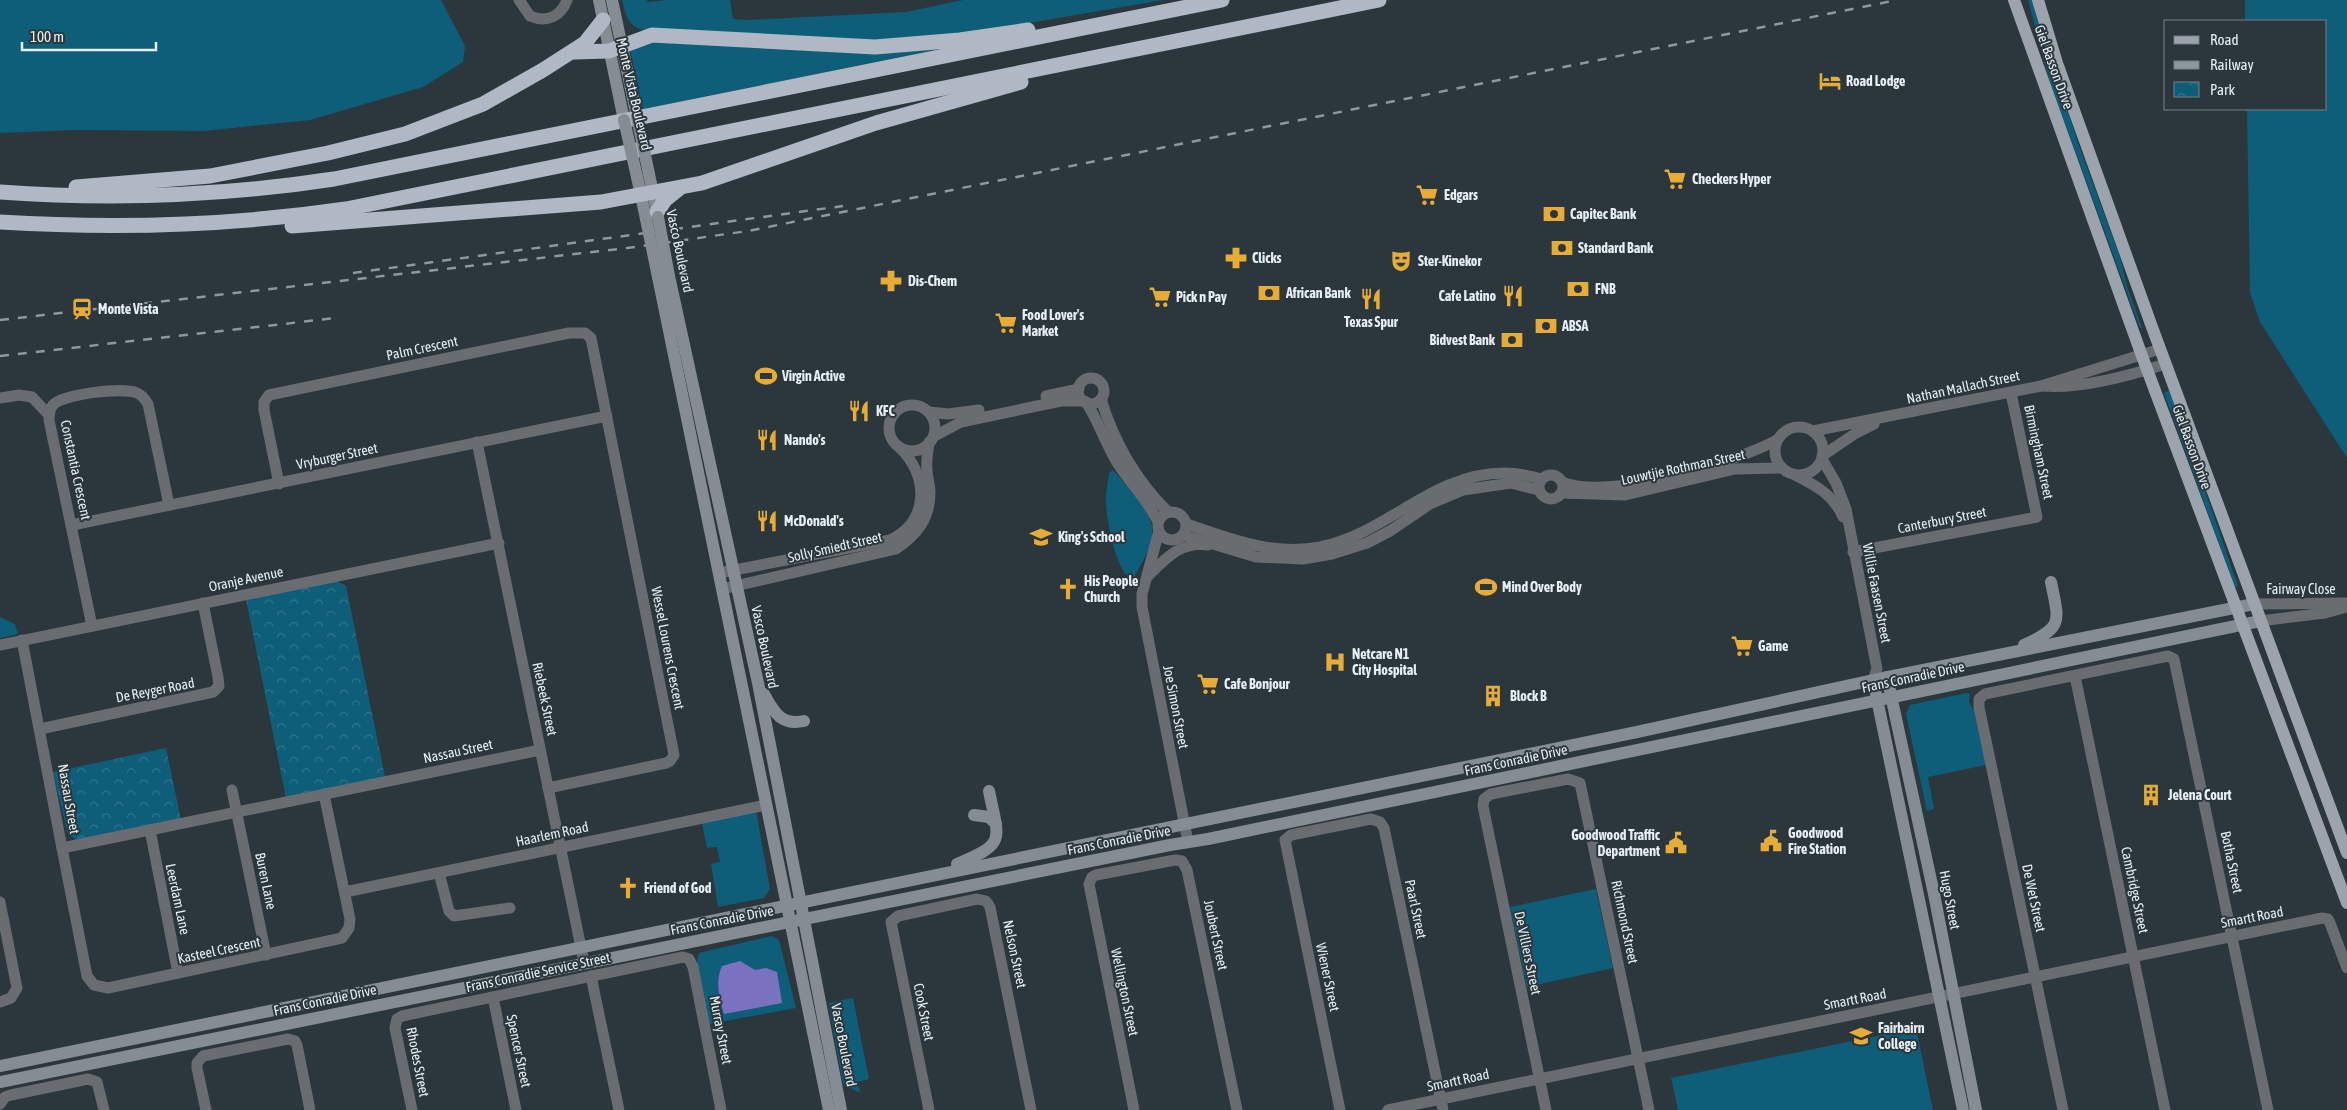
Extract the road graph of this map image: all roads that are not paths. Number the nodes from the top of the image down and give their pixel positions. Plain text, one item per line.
1 (520, 0) edge
2 (566, 0) edge
3 (598, 0) edge
4 (612, 0) edge
5 (1197, 0) edge
6 (1222, 0) edge
7 (1379, 0) edge
8 (2014, 0) edge
9 (2038, 0) edge
10 (603, 20) junction
11 (616, 49) junction
12 (574, 52) junction
13 (1101, 56) junction
14 (0, 187) edge
15 (681, 188) junction
16 (0, 192) edge
17 (647, 194) junction
18 (653, 216) junction
19 (0, 222) edge
20 (150, 227) junction
21 (664, 276) junction
22 (2160, 349) junction
23 (2142, 356) junction
24 (2165, 364) junction
25 (2147, 370) junction
26 (2040, 386) junction
27 (1079, 389) junction
28 (2011, 393) junction
29 (0, 398) edge
30 (1101, 399) junction
31 (1085, 401) junction
32 (929, 412) junction
33 (49, 415) junction
34 (607, 416) junction
35 (1892, 417) junction
36 (1812, 431) junction
37 (931, 440) junction
38 (1777, 440) junction
39 (477, 442) junction
40 (899, 447) junction
41 (1822, 458) junction
42 (1782, 468) junction
43 (1795, 475) junction
44 (279, 484) junction
45 (1541, 484) junction
46 (1561, 487) junction
47 (169, 505) junction
48 (1168, 512) junction
49 (2037, 517) joint
50 (1847, 522) junction
51 (72, 526) junction
52 (1158, 526) junction
53 (1181, 533) junction
54 (499, 543) junction
55 (1228, 549) junction
56 (1853, 552) junction
57 (733, 571) junction
58 (719, 573) junction
59 (1146, 578) junction
60 (2050, 582) dead end
61 (737, 586) junction
62 (722, 589) junction
63 (203, 603) junction
64 (2254, 604) junction
65 (2347, 605) edge
66 (2236, 607) junction
67 (2260, 621) junction
68 (2244, 625) junction
69 (92, 626) junction
70 (22, 640) junction
71 (0, 645) edge
72 (2004, 654) junction
73 (1879, 675) junction
74 (2075, 676) junction
75 (758, 683) junction
76 (1891, 696) junction
77 (1877, 700) junction
78 (804, 721) dead end
79 (40, 729) junction
80 (540, 750) junction
81 (548, 788) junction
82 (232, 790) dead end
83 (989, 791) dead end
84 (324, 794) junction
85 (1483, 802) joint
86 (766, 804) junction
87 (236, 812) junction
88 (974, 815) dead end
89 (996, 824) junction
90 (1184, 824) junction
91 (150, 830) junction
92 (1922, 836) junction
93 (1907, 839) junction
94 (1188, 842) junction
95 (62, 848) junction
96 (560, 848) junction
97 (1287, 850) joint
98 (2347, 853) edge
99 (439, 873) junction
100 (929, 876) junction
101 (1090, 880) joint
102 (345, 892) junction
103 (0, 902) edge
104 (801, 902) junction
105 (2347, 903) edge
106 (786, 905) junction
107 (510, 908) dead end
108 (804, 919) junction
109 (892, 920) joint
110 (789, 922) junction
111 (2232, 936) junction
112 (581, 947) junction
113 (266, 955) junction
114 (2133, 957) junction
115 (687, 958) joint
116 (584, 962) junction
117 (2347, 968) edge
118 (178, 974) junction
119 (591, 976) junction
120 (2035, 977) junction
121 (1946, 995) junction
122 (493, 997) junction
123 (0, 1002) edge
124 (397, 1019) joint
125 (1639, 1058) junction
126 (0, 1066) edge
127 (1540, 1079) junction
128 (0, 1082) edge
129 (1442, 1105) edge
130 (0, 1107) edge
131 (104, 1110) edge
132 (206, 1110) edge
133 (310, 1110) edge
134 (412, 1110) edge
135 (516, 1110) edge
136 (619, 1110) edge
137 (722, 1110) edge
138 (829, 1110) edge
139 (840, 1110) edge
140 (929, 1110) edge
141 (1031, 1110) edge
142 (1134, 1110) edge
143 (1237, 1110) edge
144 (1340, 1110) edge
145 (1388, 1110) edge
146 (1546, 1110) edge
147 (1649, 1110) edge
148 (1963, 1110) edge
149 (1976, 1110) edge
150 (2063, 1110) edge
151 (2165, 1110) edge
152 (2268, 1110) edge

1 - 2 street
3 - 10 main road, Monte Vista Boulevard
4 - 11 main road, Monte Vista Boulevard
5 - 11 highway
6 - 16 highway
7 - 13 highway
8 - 23 main road, Giel Basson Drive
9 - 22 main road, Giel Basson Drive
10 - 11 main road, Monte Vista Boulevard
10 - 12 highway
11 - 12 highway
11 - 17 main road, Monte Vista Boulevard, bridge
12 - 14 highway
13 - 15 highway
13 - 20 highway
15 - 17 highway
15 - 18 highway
17 - 18 main road, Vasco Boulevard
17 - 20 highway
18 - 21 main road, Vasco Boulevard, bridge
19 - 20 highway
21 - 57 main road, Vasco Boulevard
21 - 58 main road, Vasco Boulevard
22 - 23 street, Nathan Mallach Street
22 - 24 main road, Giel Basson Drive
23 - 25 main road, Giel Basson Drive
23 - 26 street, Nathan Mallach Street
24 - 25 street, Nathan Mallach Street
24 - 64 main road, Giel Basson Drive
25 - 26 street, Nathan Mallach Street
25 - 66 main road, Giel Basson Drive
26 - 28 street, Nathan Mallach Street
27 - 30 street
27 - 31 street
27 - 32 street
28 - 35 street, Nathan Mallach Street
28 - 49 street, Birmingham Street
29 - 33 street
30 - 31 street
30 - 48 street
31 - 37 street
31 - 52 street
32 - 37 street
32 - 40 street
33 - 47 street, Constantia Crescent
33 - 51 street, Constantia Crescent
34 - 39 street, Vryburger Street
34 - 44 street, Palm Crescent
34 - 81 street, Wessel Lourens Crescent
35 - 36 street, Nathan Mallach Street
35 - 41 street, Nathan Mallach Street
36 - 38 street
36 - 41 street
37 - 40 street
37 - 61 street, Solly Smiedt Street
38 - 42 street
38 - 46 street, Louwtjie Rothman Street
39 - 44 street, Vryburger Street
39 - 54 street, Riebeek Street
40 - 57 street, Solly Smiedt Street
41 - 43 street
41 - 50 street, Willie Faasen Street
42 - 43 street
42 - 46 street, Louwtjie Rothman Street
43 - 50 street, Willie Faasen Street
44 - 47 street, Vryburger Street
45 - 46 street, Louwtjie Rothman Street
45 - 46 street, Louwtjie Rothman Street
45 - 53 street, Louwtjie Rothman Street
45 - 55 street, Louwtjie Rothman Street
47 - 51 street, Vryburger Street
48 - 52 street
48 - 53 street
49 - 56 street, Canterbury Street
50 - 56 street, Willie Faasen Street
51 - 69 street, Constantia Crescent
52 - 53 street
52 - 59 street, Joe Simon Street
53 - 55 street, Louwtjie Rothman Street
53 - 59 street, Joe Simon Street
54 - 63 street, Oranje Avenue
54 - 80 street, Riebeek Street
55 - 59 street
56 - 73 street, Willie Faasen Street
57 - 58 street, Solly Smiedt Street
57 - 61 main road, Vasco Boulevard
58 - 62 main road, Vasco Boulevard
59 - 90 street, Joe Simon Street
60 - 72 main road
61 - 62 street, Solly Smiedt Street
61 - 75 main road, Vasco Boulevard
62 - 86 main road, Vasco Boulevard
63 - 69 street, Oranje Avenue
63 - 79 street, De Reyger Road
64 - 65 street, Fairway Close
64 - 66 main road, Frans Conradie Drive
64 - 67 main road, Giel Basson Drive
65 - 67 street, Fairway Close
66 - 68 main road, Giel Basson Drive
66 - 72 main road, Frans Conradie Drive
67 - 68 main road, Frans Conradie Drive
67 - 98 main road, Giel Basson Drive
68 - 76 main road, Frans Conradie Drive
68 - 105 main road, Giel Basson Drive
69 - 70 street, Oranje Avenue
70 - 71 street, Oranje Avenue
70 - 79 street, Nassau Street
72 - 73 main road, Frans Conradie Drive
73 - 76 main road, Hugo Street
73 - 77 main road, Hugo Street
73 - 90 main road, Frans Conradie Drive
74 - 111 street, Botha Street
74 - 114 street, Cambridge Street
74 - 120 street, De Wet Street
75 - 78 main road
75 - 104 main road, Vasco Boulevard
76 - 77 main road, Frans Conradie Drive
76 - 92 main road, Hugo Street
77 - 93 main road, Hugo Street
77 - 94 main road, Frans Conradie Drive
79 - 95 street, Nassau Street
80 - 81 street, Riebeek Street
80 - 84 street, Nassau Street
81 - 96 street, Riebeek Street
82 - 87 street
83 - 89 main road
84 - 87 street, Nassau Street
84 - 102 street, Kasteel Crescent
85 - 125 street, Richmond Street
85 - 127 street, De Villiers Street
86 - 96 street, Haarlem Road
86 - 106 main road, Vasco Boulevard
87 - 91 street, Nassau Street
87 - 113 street, Buren Lane
88 - 89 main road
89 - 100 main road
90 - 94 street, Joe Simon Street
90 - 100 main road, Frans Conradie Drive
91 - 95 street, Nassau Street
91 - 118 street, Leerdam Lane
92 - 93 main road
92 - 121 main road, Hugo Street
93 - 121 main road, Hugo Street
94 - 108 main road, Frans Conradie Drive
95 - 118 street, Kasteel Crescent
96 - 99 street, Haarlem Road
96 - 112 street, Riebeek Street
97 - 129 street, Paarl Street
97 - 144 street, Wiener Street
99 - 102 street, Haarlem Road
99 - 107 street
100 - 104 main road, Frans Conradie Drive
101 - 142 street, Wellington Street
101 - 143 street, Joubert Street
102 - 113 street, Kasteel Crescent
103 - 123 street
104 - 106 main road, Frans Conradie Drive
104 - 108 main road, Vasco Boulevard
106 - 110 main road, Vasco Boulevard
106 - 112 main road, Frans Conradie Drive
108 - 110 main road, Frans Conradie Drive
108 - 139 main road, Vasco Boulevard
109 - 140 street, Cook Street
109 - 141 street, Nelson Street
110 - 116 main road, Frans Conradie Drive
110 - 138 main road, Vasco Boulevard
111 - 114 street, Smartt Road
111 - 117 street, Smartt Road
111 - 152 street, Botha Street
112 - 116 street, Riebeek Street
112 - 126 main road, Frans Conradie Drive
113 - 118 street, Kasteel Crescent
114 - 120 street, Smartt Road
114 - 151 street, Cambridge Street
115 - 119 street, Frans Conradie Service Street
115 - 137 street, Murray Street
116 - 128 main road, Frans Conradie Drive
119 - 122 street, Frans Conradie Service Street
119 - 136 street
120 - 121 street, Smartt Road
120 - 150 street, De Wet Street
121 - 125 street, Smartt Road
121 - 148 main road, Hugo Street
121 - 149 main road, Hugo Street
122 - 124 street, Frans Conradie Service Street
122 - 135 street, Spencer Street
124 - 134 street, Rhodes Street
125 - 127 street, Smartt Road
125 - 147 street, Richmond Street
127 - 129 street, Smartt Road
127 - 146 street, De Villiers Street
129 - 145 street, Smartt Road
130 - 131 street
132 - 133 street

